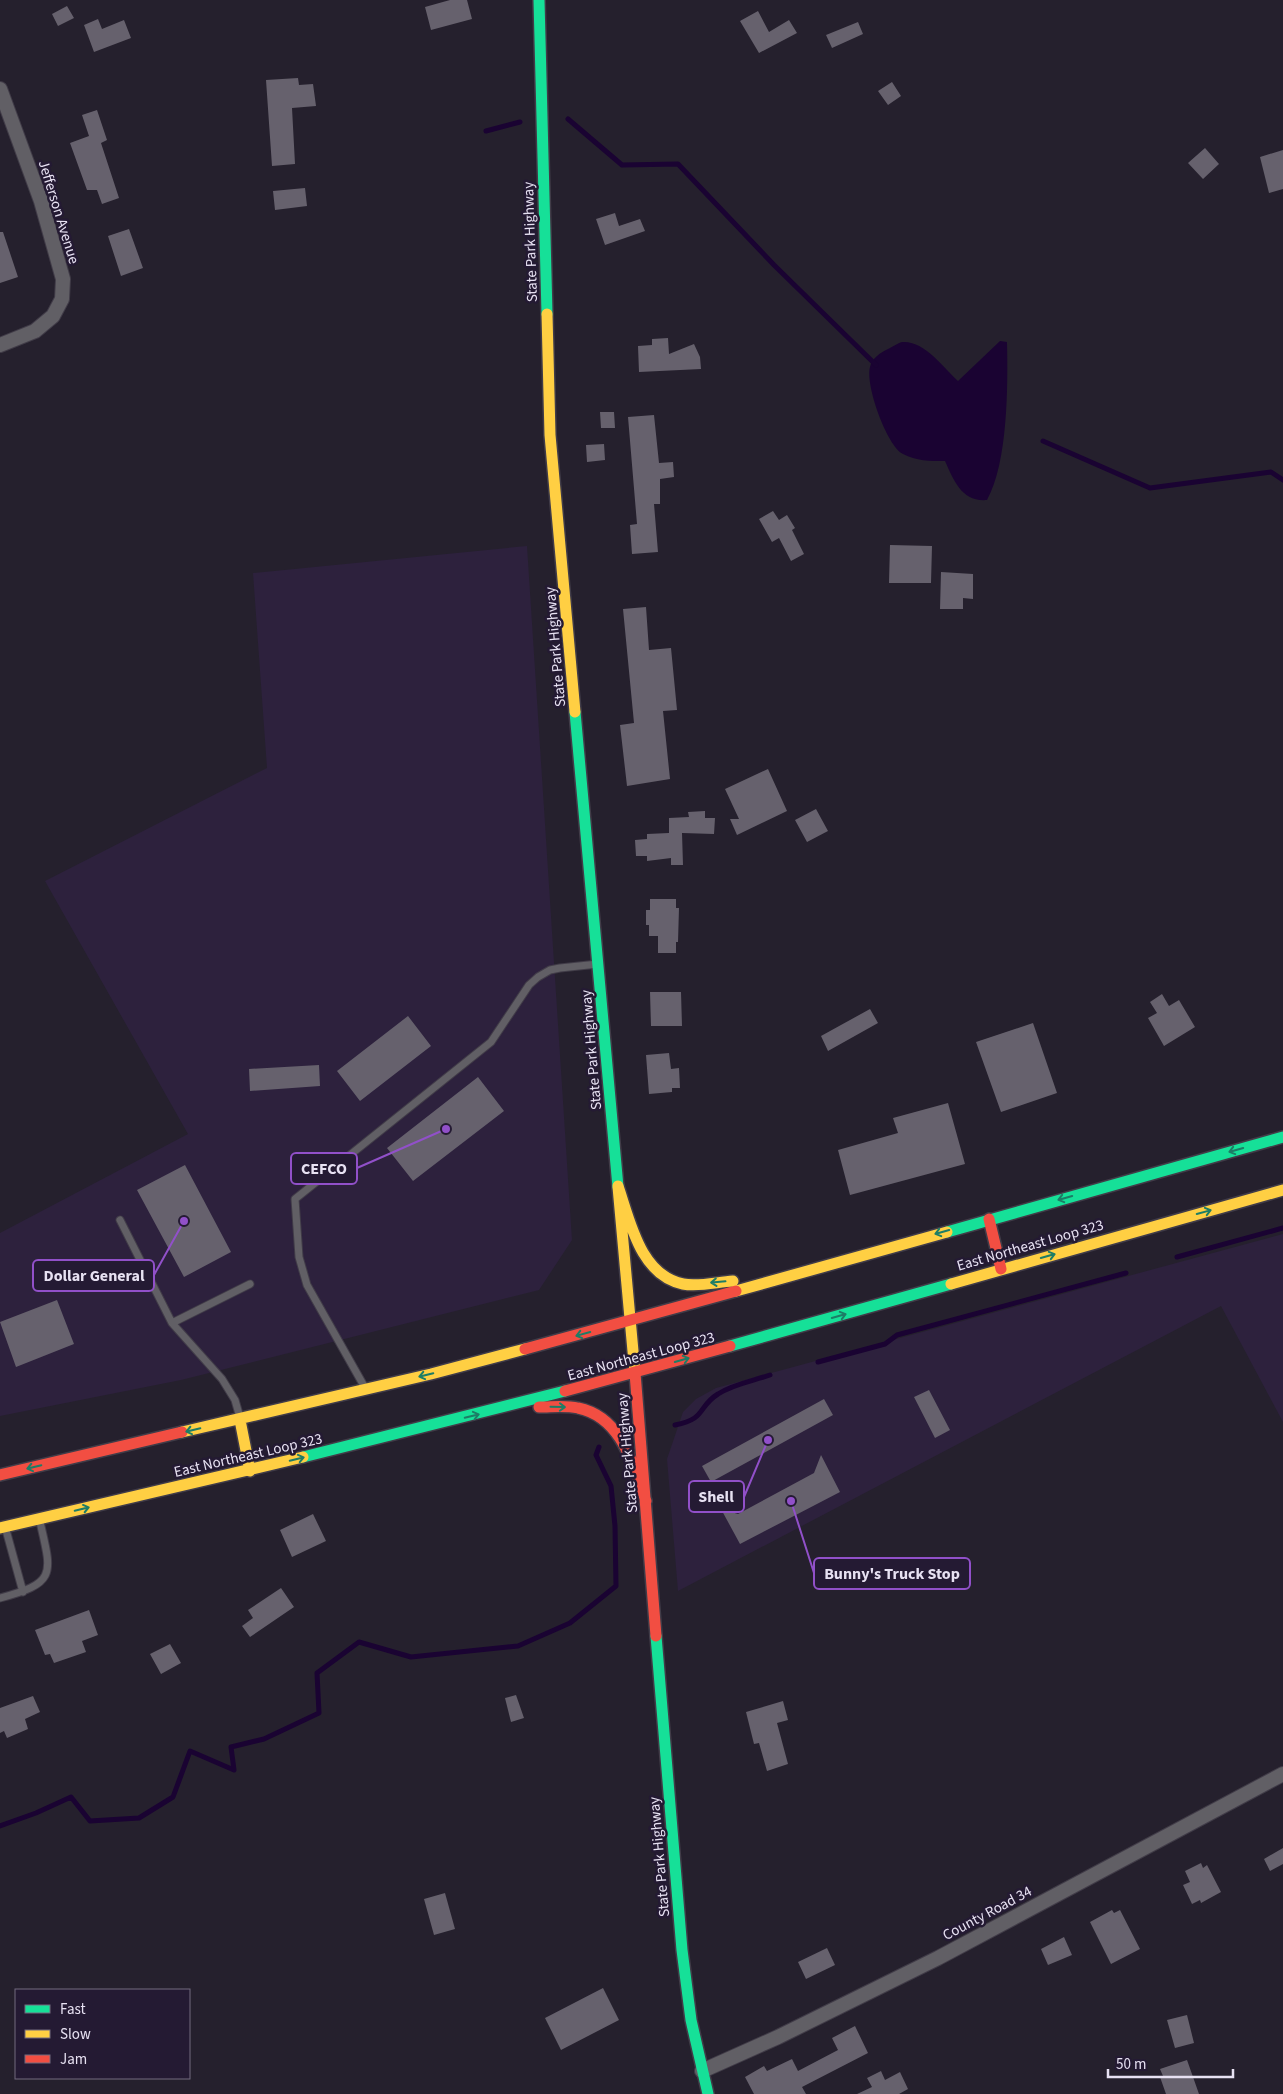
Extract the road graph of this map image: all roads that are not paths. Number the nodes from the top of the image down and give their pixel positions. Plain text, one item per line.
1 (539, 0) edge
2 (0, 89) edge
3 (0, 345) edge
4 (598, 964) junction
5 (1283, 1137) edge
6 (618, 1186) junction
7 (1283, 1190) edge
8 (989, 1219) junction
9 (120, 1220) dead end
10 (1001, 1269) junction
11 (784, 1277) junction
12 (250, 1284) dead end
13 (630, 1321) junction
14 (172, 1323) junction
15 (635, 1374) junction
16 (365, 1390) junction
17 (509, 1406) junction
18 (240, 1420) junction
19 (250, 1470) junction
20 (0, 1475) edge
21 (646, 1501) junction
22 (40, 1519) junction
23 (3, 1527) edge
24 (23, 1592) junction
25 (0, 1598) edge
26 (1283, 1774) edge
27 (702, 2071) junction
28 (708, 2094) edge

1 - 4 main road, State Park Highway
2 - 3 street, Jefferson Avenue
4 - 6 main road, State Park Highway
4 - 16 lane
5 -> 8 main road
11 -> 6 main road
6 - 13 main road, State Park Highway
10 -> 7 main road, East Northeast Loop 323
8 - 10 main road
8 -> 11 main road
9 - 14 lane
15 -> 10 main road, East Northeast Loop 323
11 - 13 main road
12 - 14 lane
13 - 15 main road, State Park Highway
13 -> 16 main road
14 - 18 lane
15 - 17 main road, East Northeast Loop 323
15 - 21 main road, State Park Highway
16 - 18 main road
19 -> 17 main road, East Northeast Loop 323
17 -> 21 main road
18 - 19 main road
18 -> 20 main road
22 -> 19 main road, East Northeast Loop 323
21 - 27 main road, State Park Highway
22 - 23 main road, East Northeast Loop 323
22 - 24 lane
23 - 24 lane
24 - 25 lane
26 - 27 street, County Road 34
27 - 28 main road, State Park Highway

